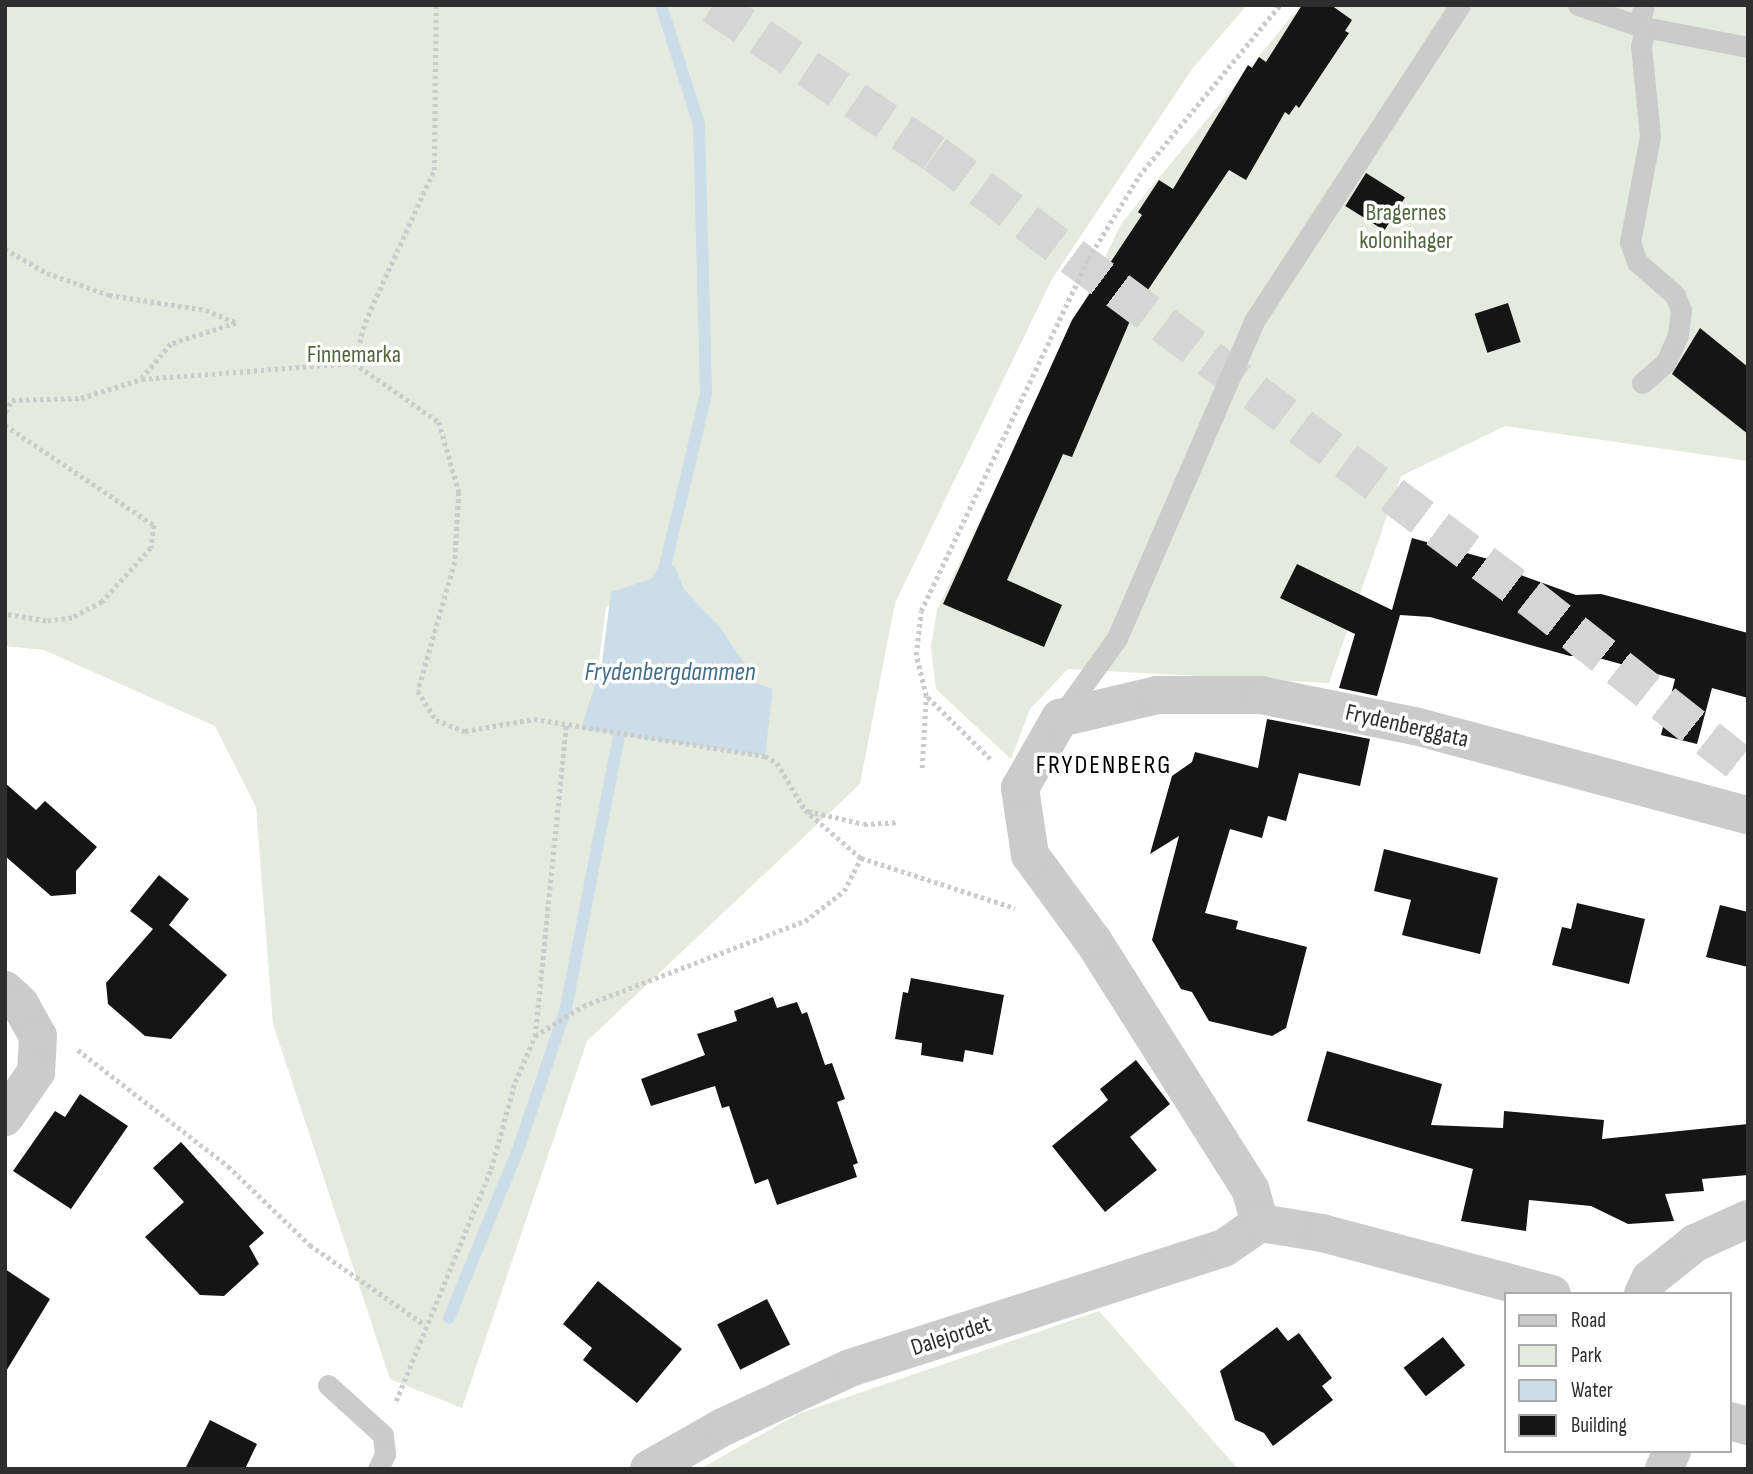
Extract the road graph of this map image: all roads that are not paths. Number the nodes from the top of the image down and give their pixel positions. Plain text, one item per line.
1 (1460, 5) edge
2 (1578, 5) edge
3 (1644, 5) edge
4 (1642, 27) junction
5 (1748, 47) edge
6 (1642, 383) dead end
7 (1060, 718) junction
8 (1748, 815) edge
9 (5, 989) edge
10 (5, 1117) edge
11 (1748, 1219) edge
12 (1260, 1223) junction
13 (1544, 1292) edge
14 (1644, 1292) edge
15 (328, 1385) dead end
16 (1671, 1453) edge
17 (378, 1469) edge
18 (649, 1469) edge
19 (1664, 1469) edge

1 - 7 lane
2 - 4 lane
3 - 4 lane
4 - 5 lane
4 - 6 lane
7 - 8 street, Frydenberggata
7 - 12 street
9 - 10 street
11 - 14 street
12 - 13 street
12 - 18 street, Dalejordet
15 - 17 lane
16 - 19 street

